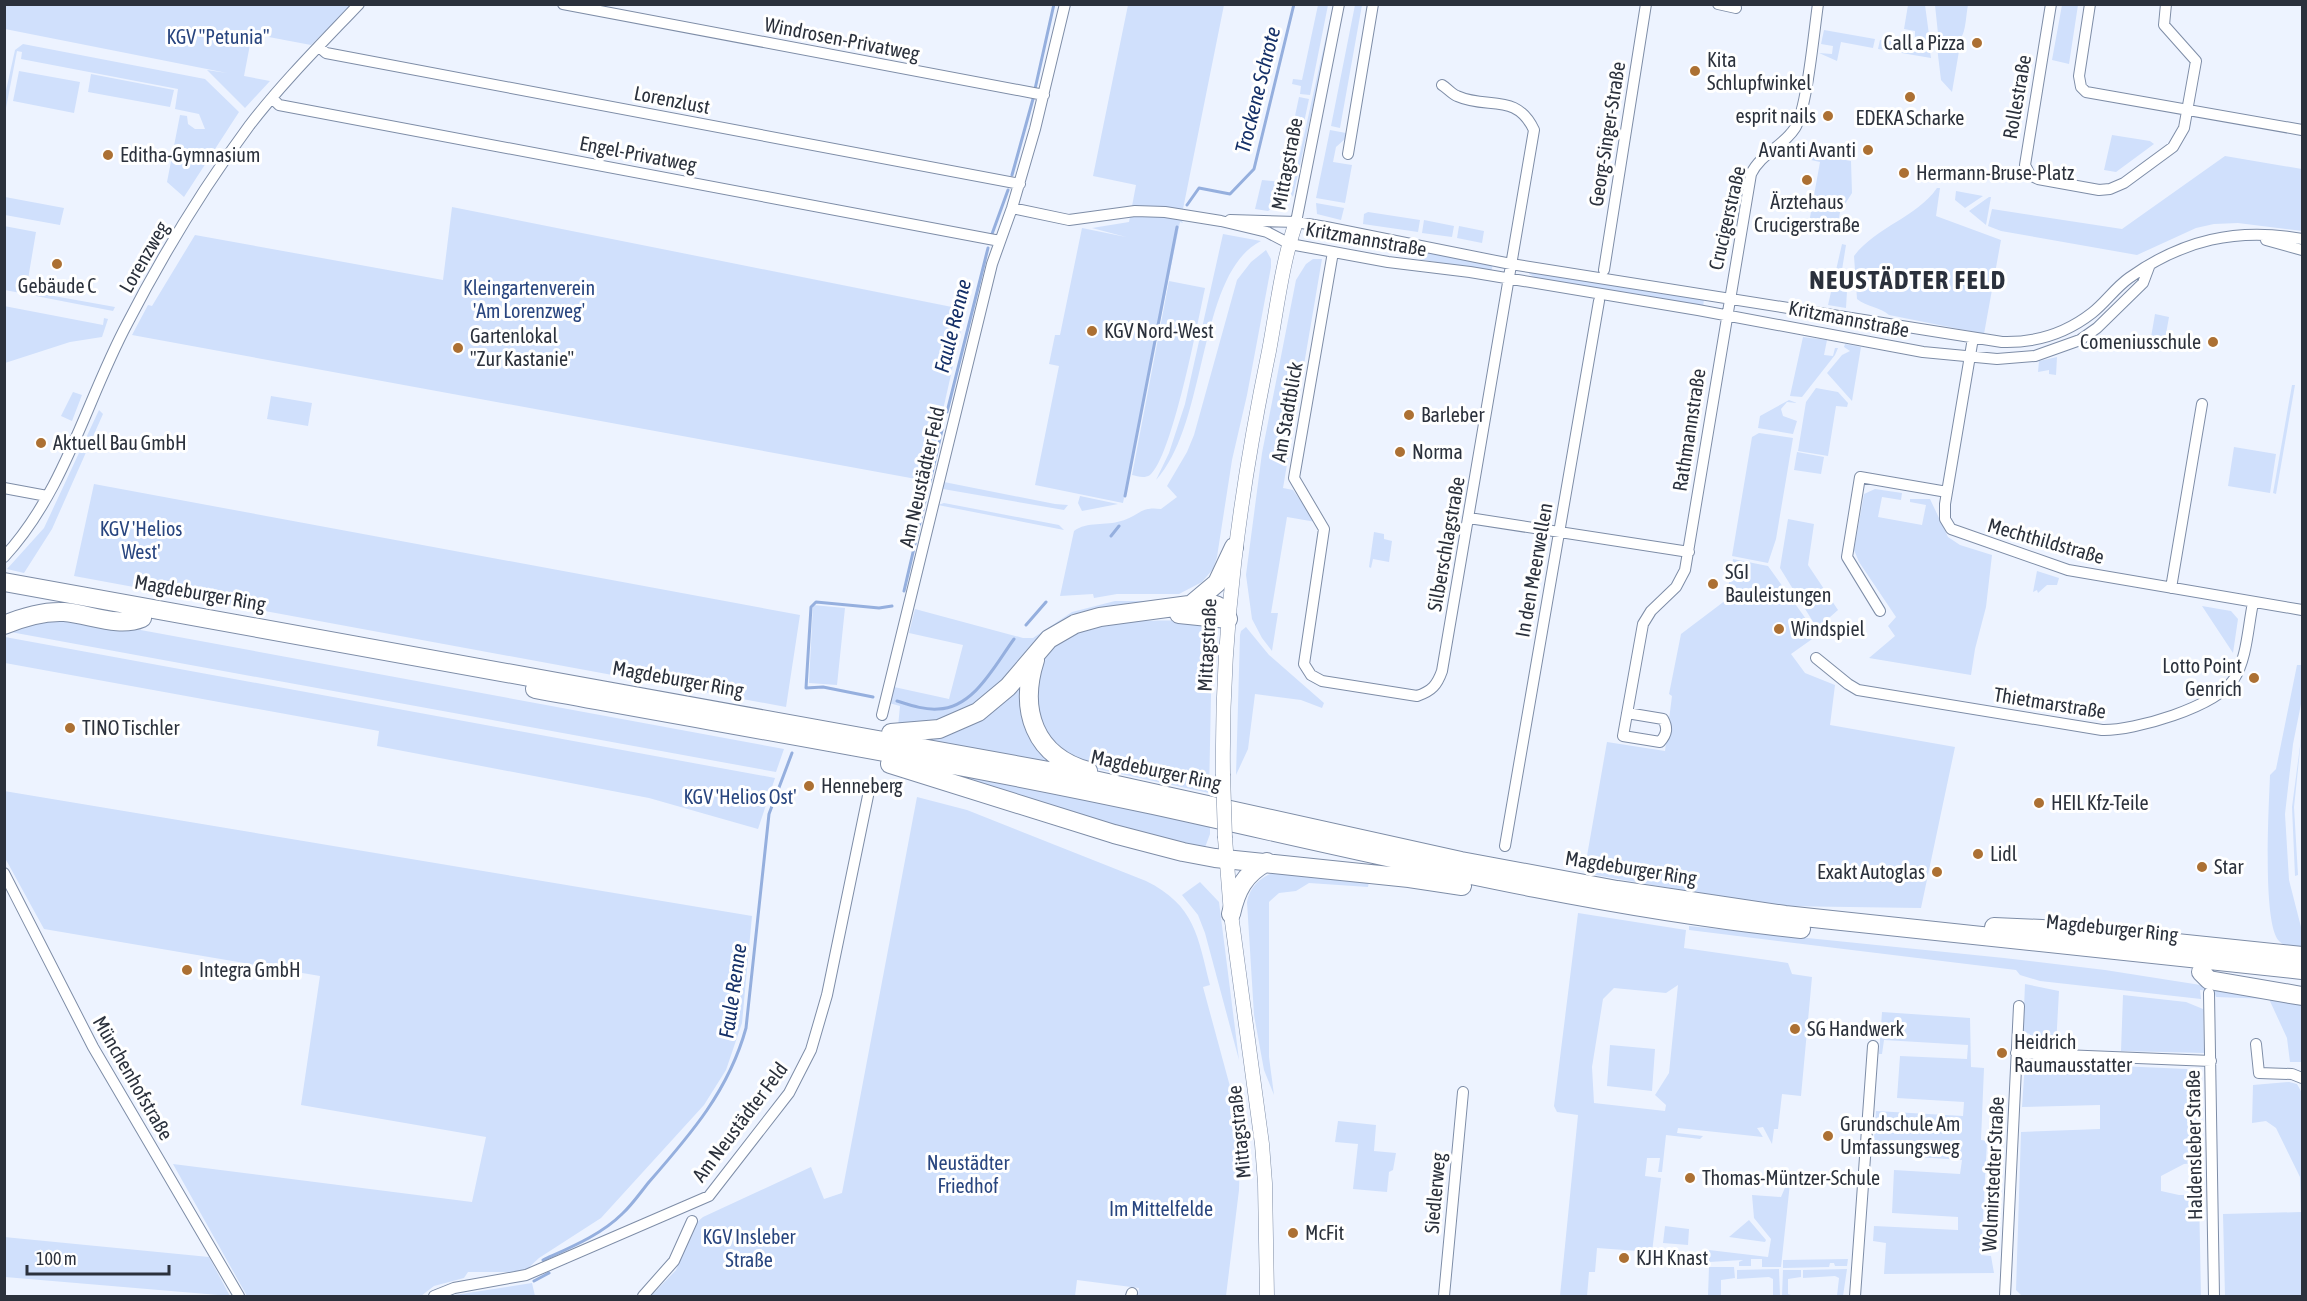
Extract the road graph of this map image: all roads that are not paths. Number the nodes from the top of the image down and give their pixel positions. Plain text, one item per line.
1 (359, 4) edge
2 (563, 4) edge
3 (1065, 4) edge
4 (1339, 4) edge
5 (1373, 4) edge
6 (1646, 4) edge
7 (1718, 4) edge
8 (1818, 4) edge
9 (2051, 4) edge
10 (2090, 4) edge
11 (2166, 4) edge
12 (1736, 8) dead end
13 (319, 47) junction
14 (1442, 85) dead end
15 (1044, 95) junction
16 (273, 99) junction
17 (2188, 110) junction
18 (2302, 130) edge
19 (1348, 154) dead end
20 (1020, 184) junction
21 (1012, 208) junction
22 (1221, 221) junction
23 (1296, 222) junction
24 (2254, 236) junction
25 (2302, 239) edge
26 (1000, 241) junction
27 (1290, 244) junction
28 (2302, 250) edge
29 (1333, 252) junction
30 (1511, 264) junction
31 (2149, 267) junction
32 (1604, 270) dead end
33 (1509, 278) junction
34 (1728, 300) junction
35 (1599, 301) dead end
36 (1725, 315) junction
37 (1973, 338) junction
38 (1970, 357) junction
39 (2202, 404) dead end
40 (4, 488) edge
41 (1947, 492) junction
42 (47, 496) junction
43 (1469, 518) junction
44 (1558, 533) junction
45 (1234, 547) junction
46 (1689, 552) junction
47 (4, 557) edge
48 (4, 582) edge
49 (2171, 588) junction
50 (4, 595) edge
51 (2253, 603) junction
52 (1192, 604) junction
53 (2302, 610) edge
54 (1880, 611) dead end
55 (1151, 612) junction
56 (142, 618) junction
57 (1228, 619) junction
58 (4, 625) edge
59 (1039, 650) junction
60 (1816, 658) dead end
61 (1311, 675) joint
62 (1627, 713) dead end
63 (882, 716) dead end
64 (813, 733) junction
65 (870, 786) dead end
66 (1162, 794) junction
67 (1505, 846) dead end
68 (1227, 859) junction
69 (1267, 862) junction
70 (4, 873) edge
71 (1614, 903) junction
72 (1231, 914) junction
73 (1907, 928) junction
74 (2302, 956) edge
75 (2302, 970) edge
76 (2201, 972) junction
77 (2302, 982) edge
78 (2209, 993) dead end
79 (2302, 996) edge
80 (2019, 1006) dead end
81 (2256, 1044) dead end
82 (1873, 1046) dead end
83 (2016, 1053) junction
84 (2211, 1061) junction
85 (2302, 1078) edge
86 (1462, 1092) dead end
87 (692, 1221) dead end
88 (239, 1296) edge
89 (435, 1296) edge
90 (643, 1296) edge
91 (1267, 1296) edge
92 (1444, 1296) edge
93 (1855, 1296) edge
94 (2005, 1296) edge
95 (2214, 1296) edge

1 - 13 street, Lorenzweg
2 - 15 street, Windrosen-Privatweg
3 - 15 street, Am Neustädter Feld
4 - 23 street, Mittagstraße
5 - 19 street
6 - 32 street, Georg-Singer-Straße
7 - 12 street
8 - 34 street, Crucigerstraße
9 - 17 street, Rollestraße
10 - 17 street
11 - 17 street, Rollestraße
13 - 16 street, Lorenzweg
13 - 20 street, Lorenzlust
14 - 30 street
15 - 20 street, Am Neustädter Feld
16 - 26 street, Engel-Privatweg
16 - 42 street, Lorenzweg
17 - 18 street
20 - 21 street, Am Neustädter Feld
21 - 22 street, Kritzmannstraße
21 - 26 street, Am Neustädter Feld
22 - 23 street, Kritzmannstraße
22 - 27 street, Kritzmannstraße
23 - 27 street, Mittagstraße
23 - 30 street, Kritzmannstraße
24 - 25 street, Kritzmannstraße
24 - 28 street, Kritzmannstraße
24 - 31 street, Kritzmannstraße
26 - 63 street, Am Neustädter Feld
27 - 29 street, Kritzmannstraße
27 - 45 street, Mittagstraße
29 - 33 street, Kritzmannstraße
29 - 61 street, Am Stadtblick
30 - 33 street
30 - 34 street, Kritzmannstraße
31 - 37 street, Kritzmannstraße
31 - 38 street, Kritzmannstraße
33 - 36 street, Kritzmannstraße
33 - 43 street, Silberschlagstraße
34 - 36 street, Crucigerstraße
34 - 37 street, Kritzmannstraße
35 - 44 street, In den Meerwellen
36 - 38 street, Kritzmannstraße
36 - 46 street, Rathmannstraße
37 - 38 street, Mechthildstraße
38 - 41 street, Mechthildstraße
39 - 49 street
40 - 42 street
41 - 49 street, Mechthildstraße
41 - 54 street
42 - 47 street, Lorenzweg
43 - 44 street
43 - 61 street, Silberschlagstraße
44 - 46 street
44 - 67 street, In den Meerwellen
45 - 52 highway
45 - 57 street, Mittagstraße
46 - 62 street, Rathmannstraße
48 - 64 highway, Magdeburger Ring
49 - 51 street, Mechthildstraße
50 - 56 highway, Magdeburger Ring
51 - 53 street, Mechthildstraße
51 - 60 street, Thietmarstraße
52 - 55 highway
52 - 57 highway
55 - 57 highway
55 - 59 highway
56 - 58 highway
56 - 64 highway, Magdeburger Ring
57 - 68 street, Mittagstraße, bridge
59 - 64 highway
59 - 66 highway
64 - 66 highway, Magdeburger Ring
64 - 68 highway
64 - 71 highway, Magdeburger Ring
65 - 89 street, Am Neustädter Feld
66 - 73 highway, Magdeburger Ring
68 - 69 highway
68 - 72 street, Mittagstraße
69 - 71 highway
69 - 72 highway
70 - 88 street, Münchenhofstraße
71 - 76 highway, Magdeburger Ring
72 - 91 street, Mittagstraße
73 - 74 highway
73 - 75 highway, Magdeburger Ring
76 - 77 highway, Magdeburger Ring
76 - 79 highway
78 - 84 street, Haldensleber Straße
80 - 83 street, Wolmirstedter Straße
81 - 85 street
82 - 93 street
83 - 84 street
83 - 94 street, Wolmirstedter Straße
84 - 95 street, Haldensleber Straße
86 - 92 street, Siedlerweg
87 - 90 street

